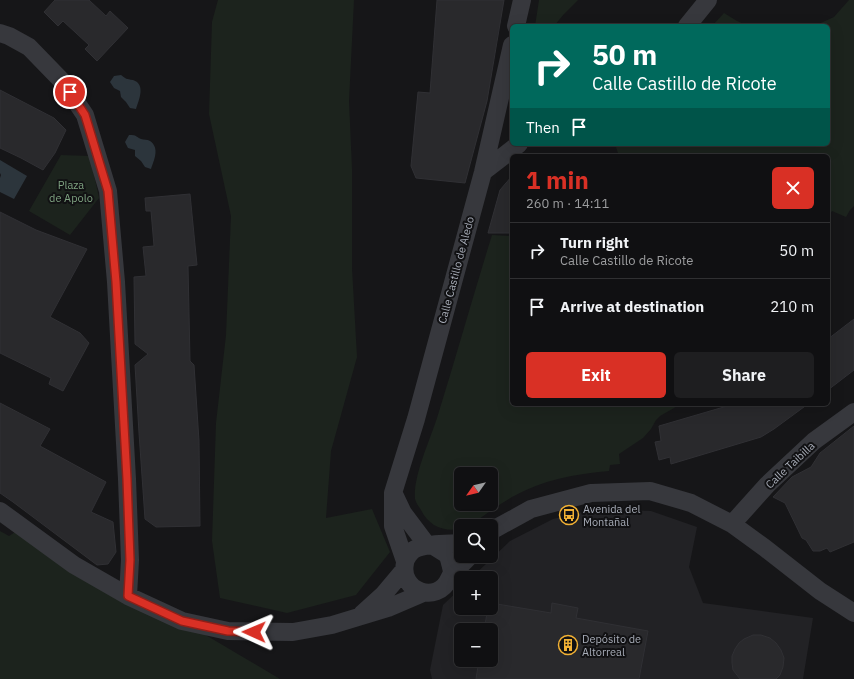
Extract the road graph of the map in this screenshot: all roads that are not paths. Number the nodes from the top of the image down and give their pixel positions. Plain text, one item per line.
1 (522, 0) edge
2 (708, 0) edge
3 (516, 24) edge
4 (689, 24) edge
5 (0, 33) edge
6 (510, 54) edge
7 (516, 146) edge
8 (483, 172) junction
9 (854, 412) edge
10 (393, 493) junction
11 (0, 511) edge
12 (732, 524) junction
13 (498, 528) edge
14 (454, 543) edge
15 (430, 545) junction
16 (463, 563) edge
17 (404, 565) junction
18 (452, 574) junction
19 (423, 593) junction
20 (128, 596) junction
21 (854, 614) edge
22 (360, 617) junction

1 - 3 street
2 - 4 street
5 - 20 street
6 - 8 street, Calle Castillo de Aledo
7 - 8 street
8 - 10 street, Calle Castillo de Aledo
9 - 12 street, Calle Taibilla
10 - 15 street
10 - 17 street, Calle Castillo de Aledo
11 - 20 street
12 - 13 street
12 - 21 street
14 - 15 street
15 - 17 street
15 - 18 street
16 - 18 street
17 - 19 street
17 - 22 street
18 - 19 street
19 - 22 street
20 - 22 street

